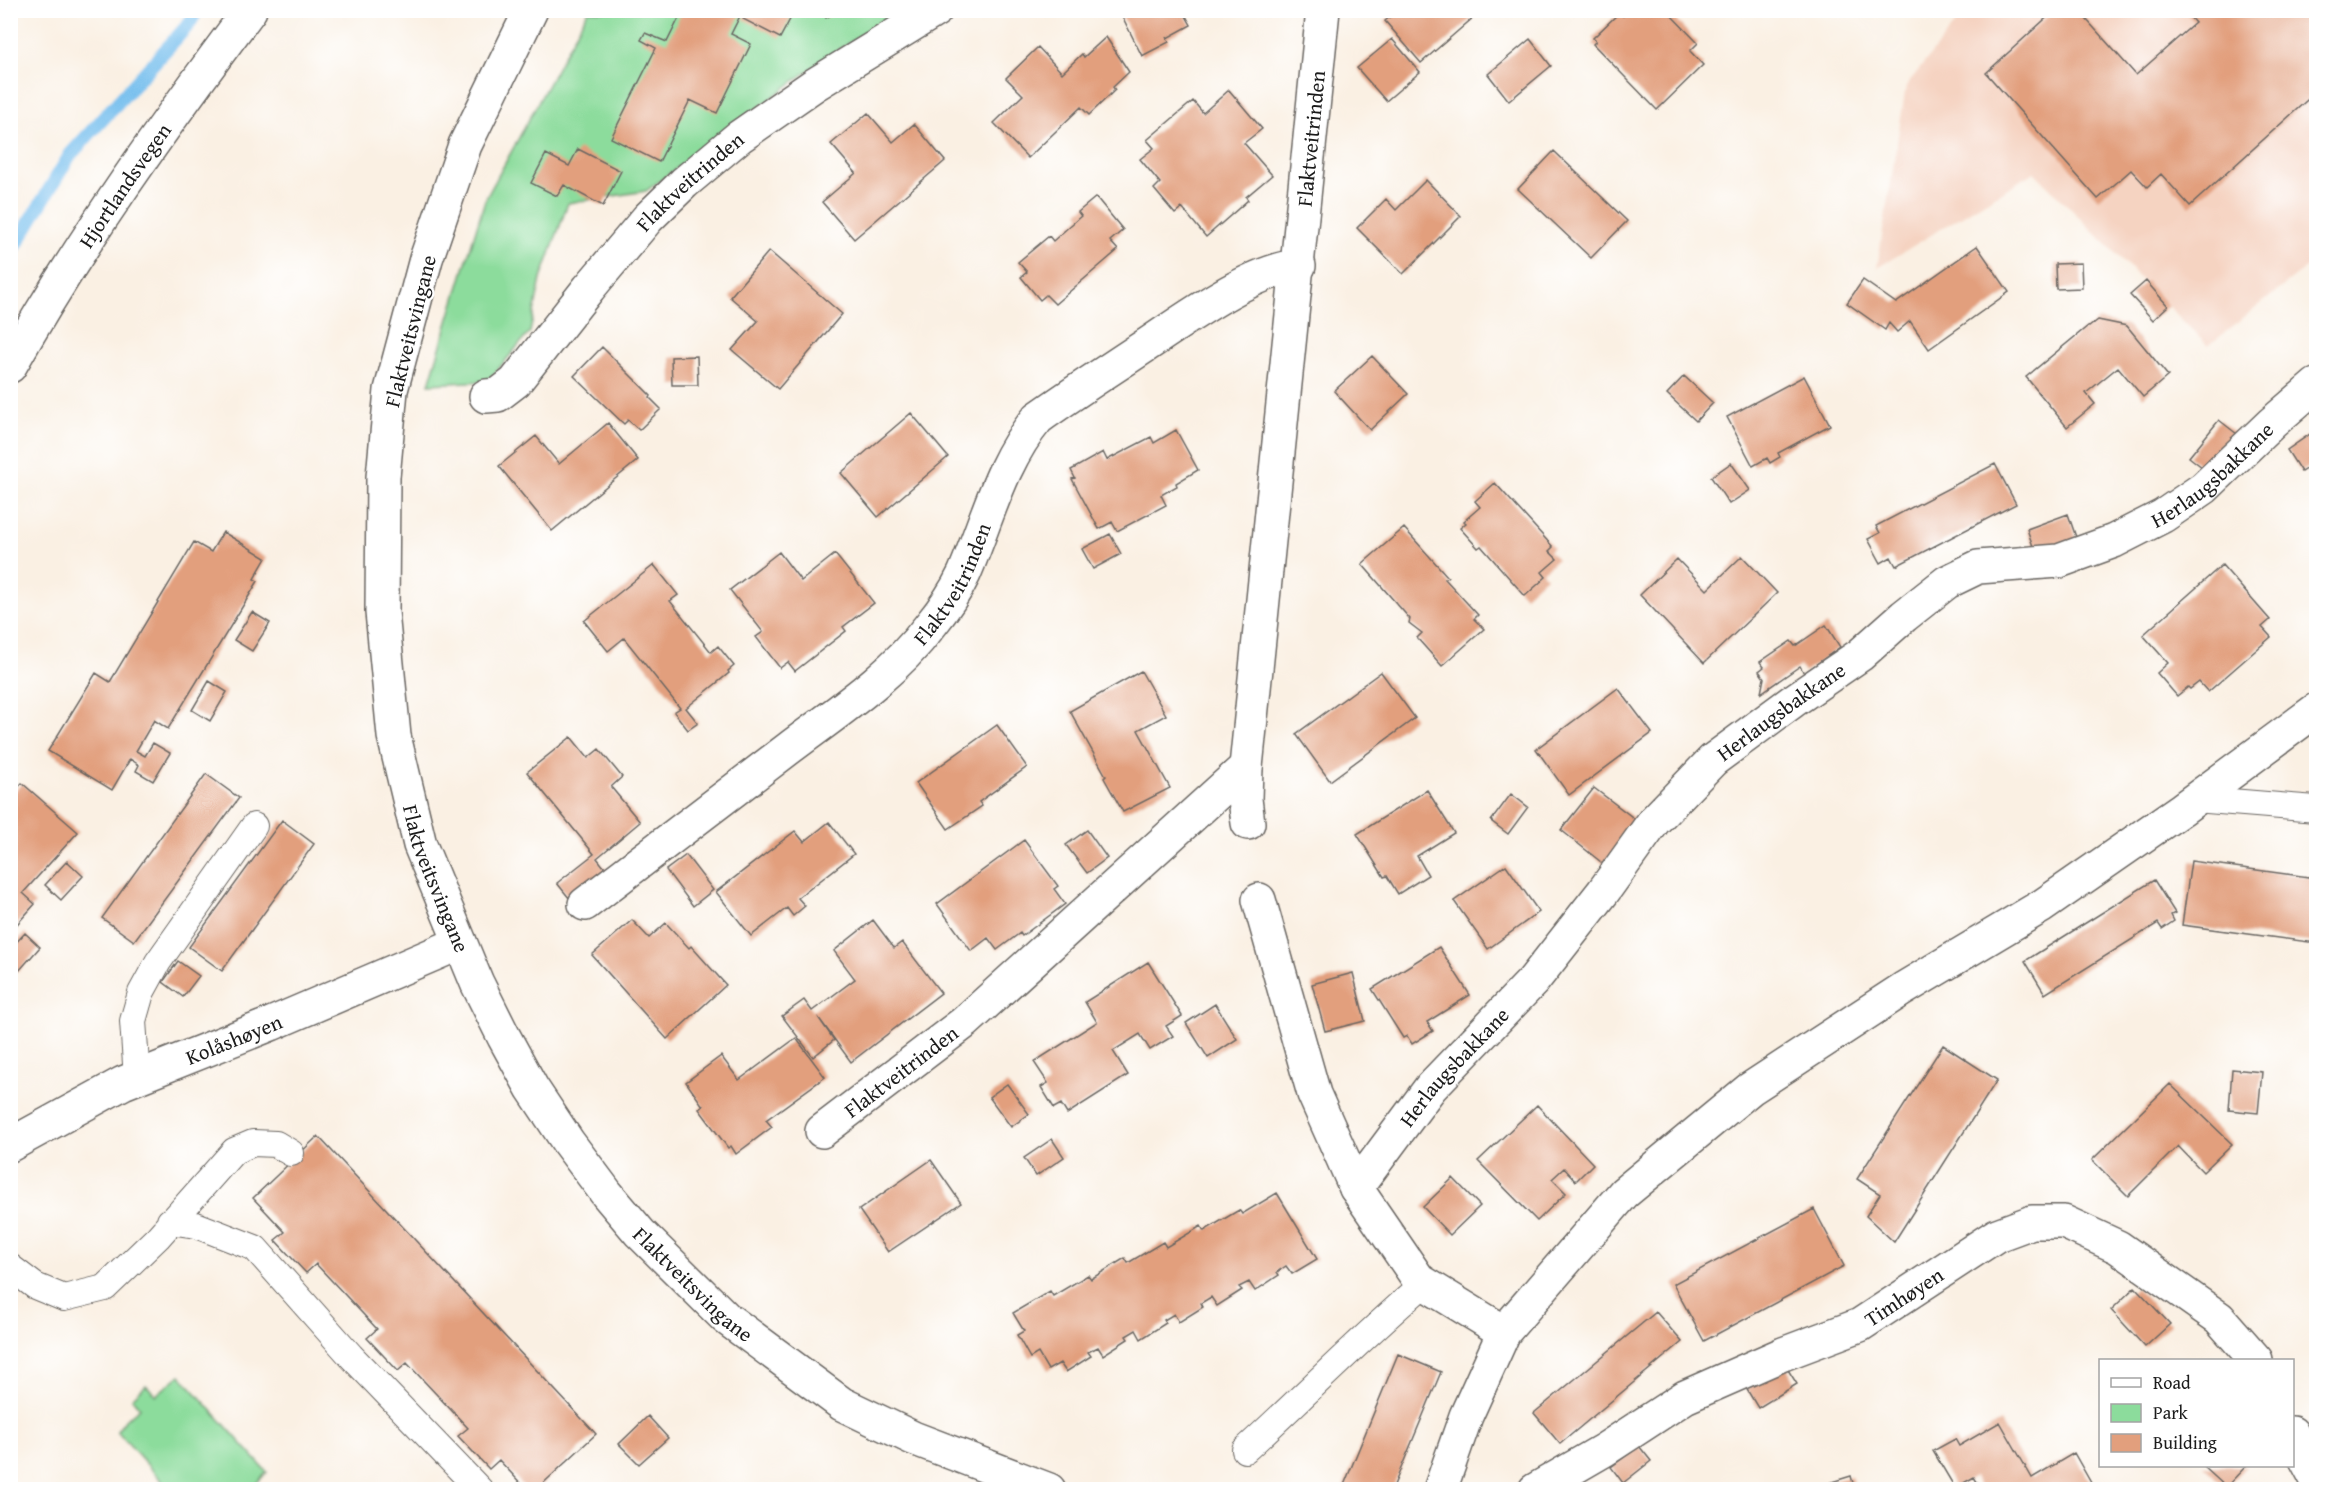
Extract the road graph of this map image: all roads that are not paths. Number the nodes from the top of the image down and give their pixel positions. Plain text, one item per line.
1 (250, 10) edge
2 (531, 10) edge
3 (936, 10) edge
4 (1323, 10) edge
5 (1299, 266) junction
6 (10, 366) edge
7 (2316, 385) edge
8 (486, 396) dead end
9 (2316, 710) edge
10 (1246, 767) junction
11 (2195, 799) junction
12 (2316, 809) edge
13 (1248, 823) dead end
14 (254, 826) dead end
15 (1259, 900) dead end
16 (585, 904) dead end
17 (460, 942) junction
18 (137, 1078) junction
19 (822, 1131) dead end
20 (10, 1145) edge
21 (291, 1153) dead end
22 (1356, 1188) junction
23 (170, 1221) junction
24 (10, 1267) edge
25 (1425, 1283) junction
26 (1504, 1332) junction
27 (2255, 1359) edge
28 (2294, 1437) edge
29 (1245, 1450) dead end
30 (2316, 1478) edge
31 (1036, 1487) edge
32 (480, 1490) edge
33 (1440, 1490) edge
34 (1534, 1490) edge

1 - 6 street, Hjortlandsvegen
2 - 17 street, Flaktveitsvingane
3 - 8 street, Flaktveitrinden
4 - 5 street, Flaktveitrinden
5 - 10 street, Flaktveitrinden
5 - 16 street, Flaktveitrinden
7 - 22 street, Herlaugsbakkane
9 - 11 street
10 - 13 street, Flaktveitrinden
10 - 19 street, Flaktveitrinden
11 - 12 lane
11 - 26 street
14 - 18 lane
15 - 22 street
17 - 18 street, Kolåshøyen
17 - 31 street, Flaktveitsvingane
18 - 20 street, Kolåshøyen
21 - 23 lane
22 - 25 street
23 - 24 lane
23 - 32 lane
25 - 26 street
25 - 29 lane
26 - 33 street
27 - 34 street, Timhøyen
28 - 30 street

